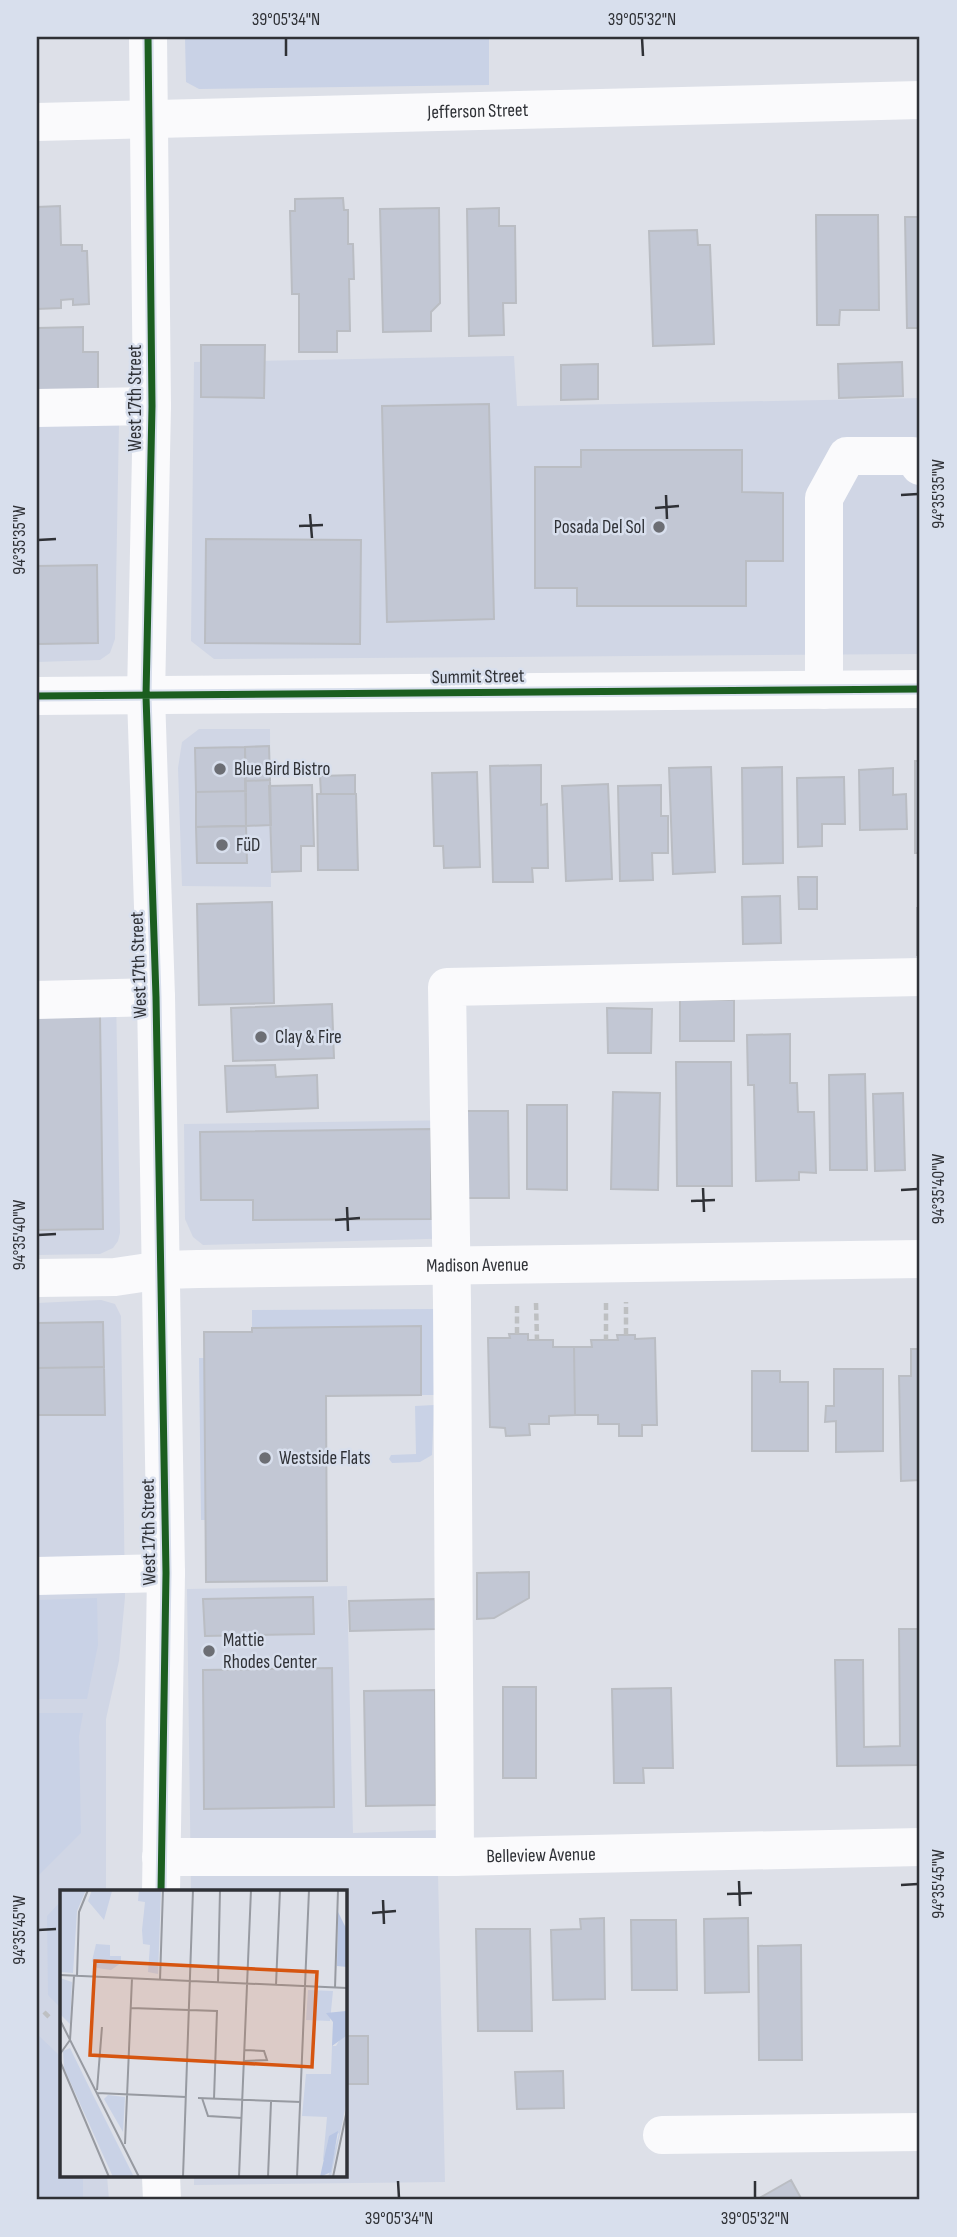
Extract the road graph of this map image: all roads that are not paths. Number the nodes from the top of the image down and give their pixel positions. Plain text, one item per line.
1 (148, 37) edge
2 (920, 100) edge
3 (148, 121) junction
4 (37, 122) edge
5 (152, 406) junction
6 (37, 408) edge
7 (920, 466) edge
8 (920, 689) edge
9 (824, 690) junction
10 (37, 696) edge
11 (146, 696) junction
12 (920, 978) edge
13 (156, 998) junction
14 (37, 1000) edge
15 (920, 1259) edge
16 (451, 1264) junction
17 (162, 1270) junction
18 (37, 1278) edge
19 (166, 1573) junction
20 (37, 1576) edge
21 (920, 1847) edge
22 (455, 1857) junction
23 (161, 1875) edge
24 (920, 2132) edge
25 (662, 2136) dead end
26 (162, 2178) edge
27 (162, 2200) edge

1 - 3 street, West 17th Street
2 - 3 street, Jefferson Street
3 - 4 street, Jefferson Street
3 - 5 street, West 17th Street
5 - 6 street
5 - 11 street, West 17th Street
7 - 9 street
8 - 9 street, Summit Street
9 - 11 street, Summit Street
10 - 11 street, Summit Street
11 - 13 street, West 17th Street
12 - 16 street
13 - 14 street
13 - 17 street, West 17th Street
15 - 16 street, Madison Avenue
16 - 17 street, Madison Avenue
16 - 22 street
17 - 18 street, Madison Avenue
17 - 19 street, West 17th Street
19 - 20 street
19 - 23 street, West 17th Street
21 - 22 street, Belleview Avenue
22 - 23 street, Belleview Avenue
24 - 25 street
26 - 27 street

